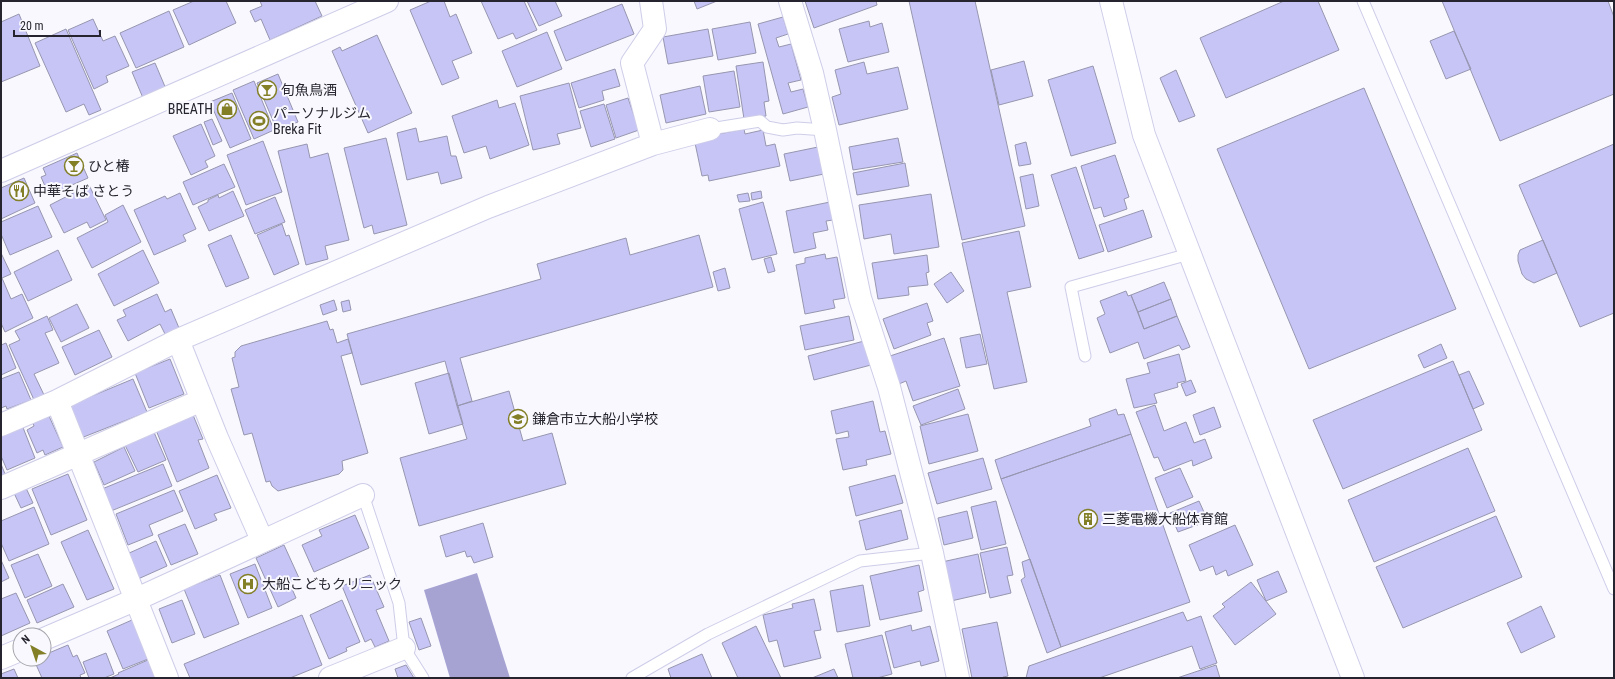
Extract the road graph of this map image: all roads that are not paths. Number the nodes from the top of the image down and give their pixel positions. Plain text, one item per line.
1 (387, 1) edge
2 (651, 1) edge
3 (790, 1) edge
4 (1111, 1) edge
5 (1363, 1) edge
6 (710, 129) joint
7 (826, 130) junction
8 (653, 144) junction
9 (1, 171) edge
10 (1189, 254) junction
11 (178, 340) junction
12 (1085, 356) dead end
13 (202, 400) junction
14 (57, 401) junction
15 (1, 425) edge
16 (78, 455) junction
17 (1, 488) edge
18 (363, 495) joint
19 (262, 540) junction
20 (932, 553) junction
21 (1614, 589) edge
22 (137, 599) junction
23 (52, 636) edge
24 (404, 648) junction
25 (12, 653) edge
26 (1, 658) edge
27 (167, 678) edge
28 (330, 678) edge
29 (423, 678) edge
30 (632, 678) edge
31 (958, 678) edge
32 (1353, 678) edge

1 - 9 street
2 - 8 street
3 - 7 street
4 - 10 street
5 - 21 lane
6 - 7 lane
6 - 8 street
7 - 20 street
8 - 11 street
10 - 12 lane
10 - 32 street
11 - 13 street
11 - 14 street
13 - 16 street
13 - 19 street
14 - 15 street
14 - 16 street
16 - 17 street
16 - 22 street
18 - 19 street
18 - 24 lane
19 - 22 street
20 - 30 lane
20 - 31 street
22 - 23 street
22 - 27 street
24 - 28 street
24 - 29 lane
25 - 26 street

